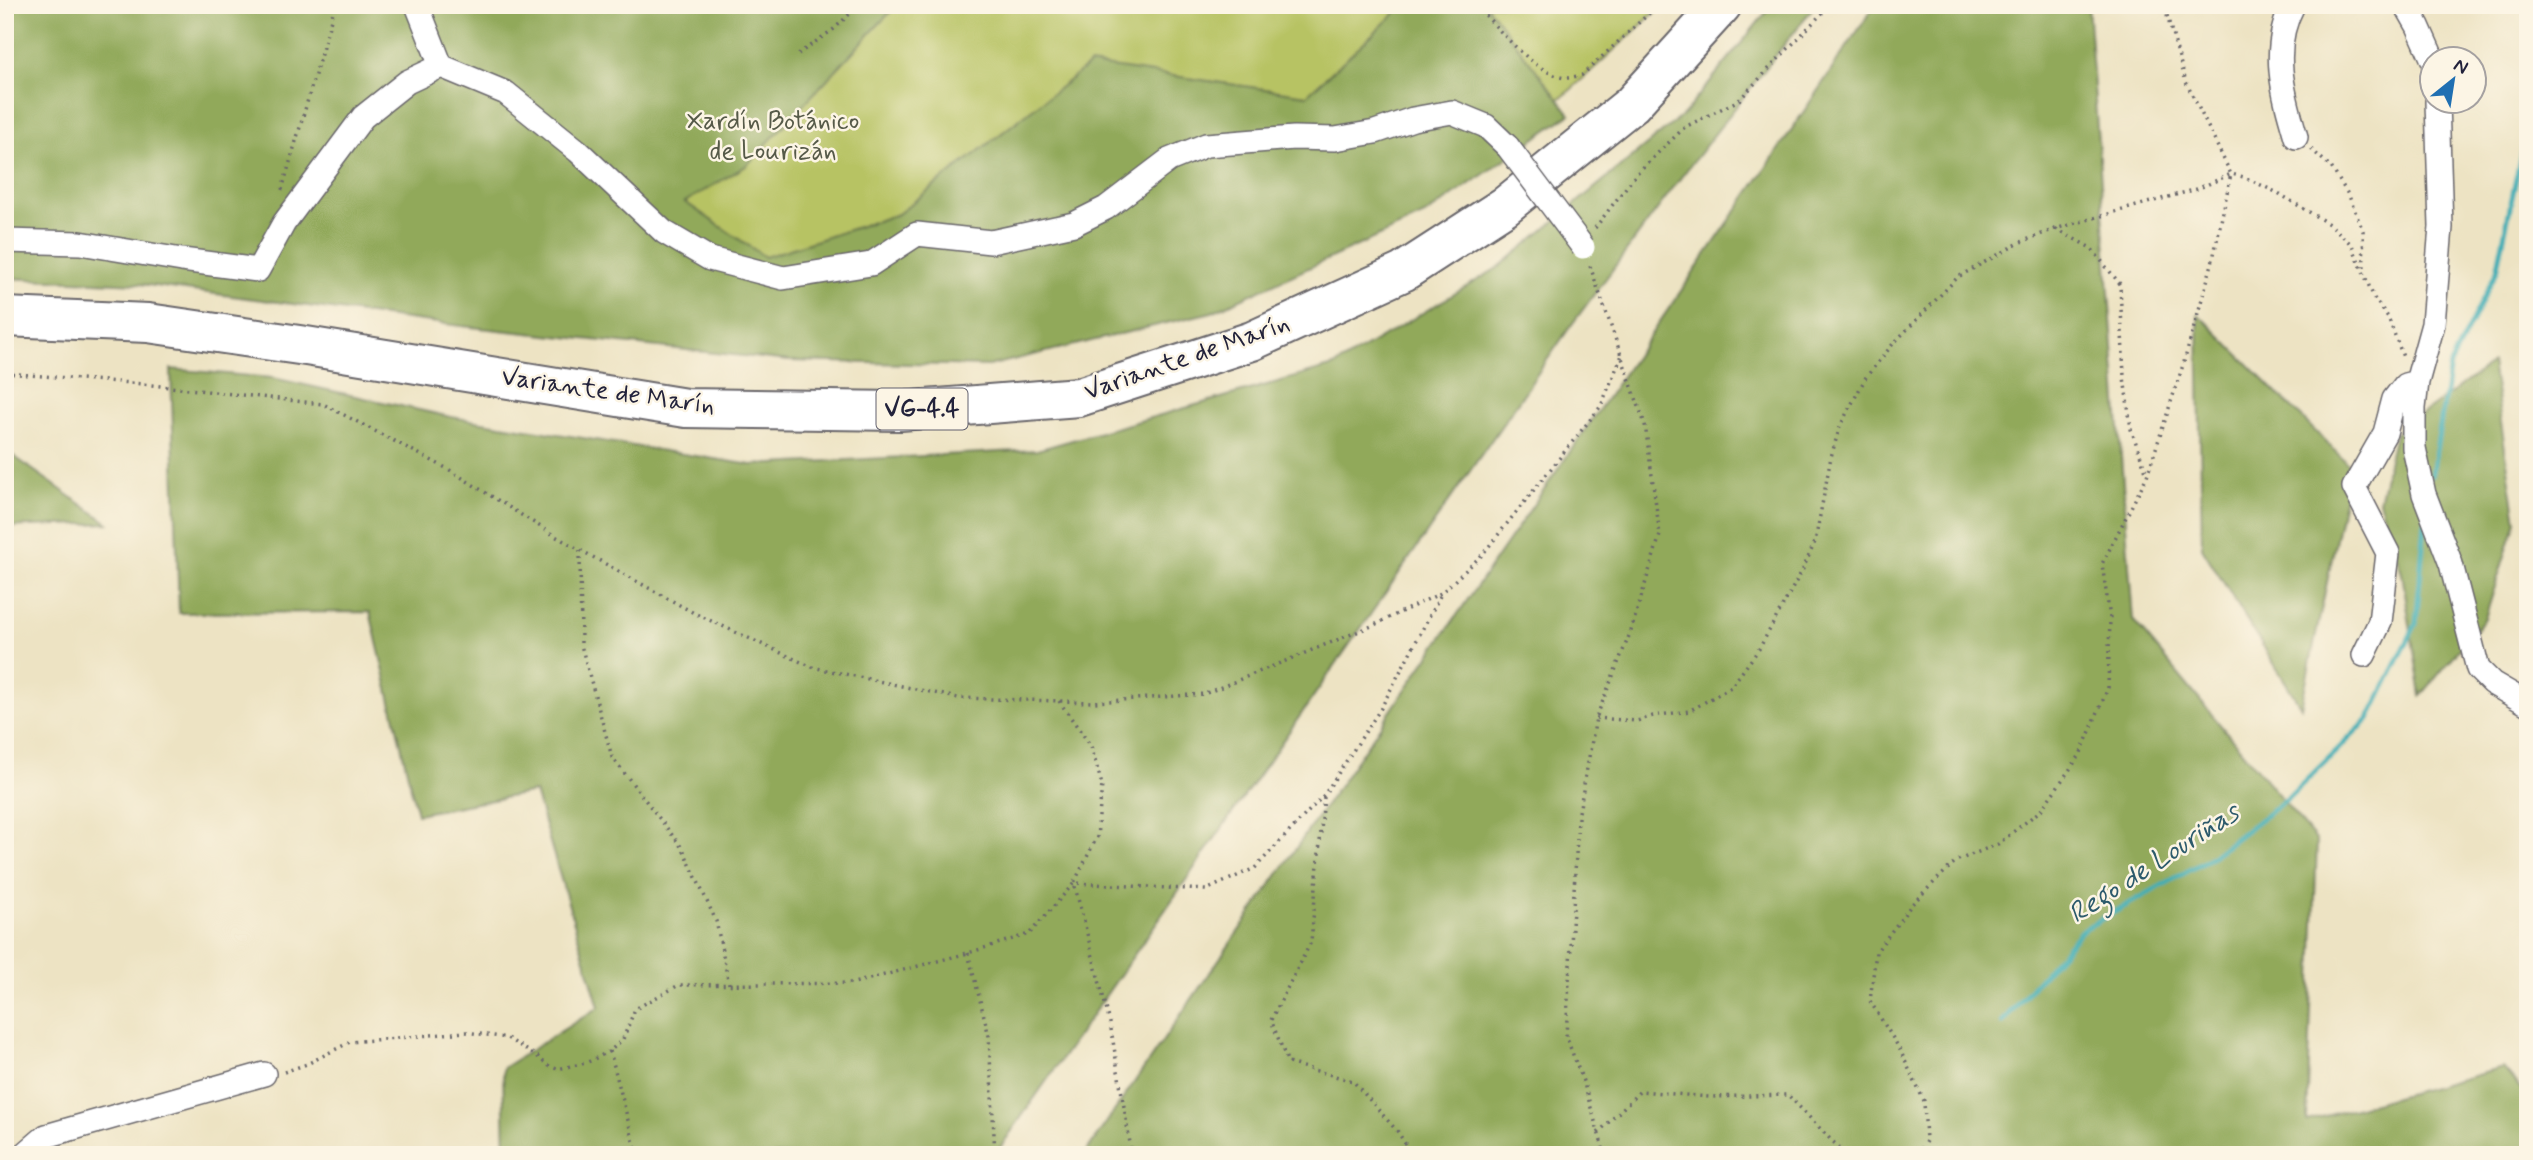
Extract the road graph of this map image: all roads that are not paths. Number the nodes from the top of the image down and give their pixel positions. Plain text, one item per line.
1 (417, 5) edge
2 (1721, 5) edge
3 (2293, 5) edge
4 (2406, 5) edge
5 (2427, 46) edge
6 (441, 66) junction
7 (2437, 116) edge
8 (2296, 137) road end
9 (5, 241) edge
10 (1583, 247) road end
11 (5, 317) edge
12 (2417, 382) junction
13 (2364, 654) dead end
14 (2528, 704) edge
15 (264, 1074) road end
16 (24, 1155) edge

1 - 6 street
2 - 11 highway, Variante de Marín / VG-4.4
3 - 8 street
4 - 5 street
6 - 9 street
6 - 10 street, bridge
7 - 12 street
12 - 13 street
12 - 14 street
15 - 16 street

